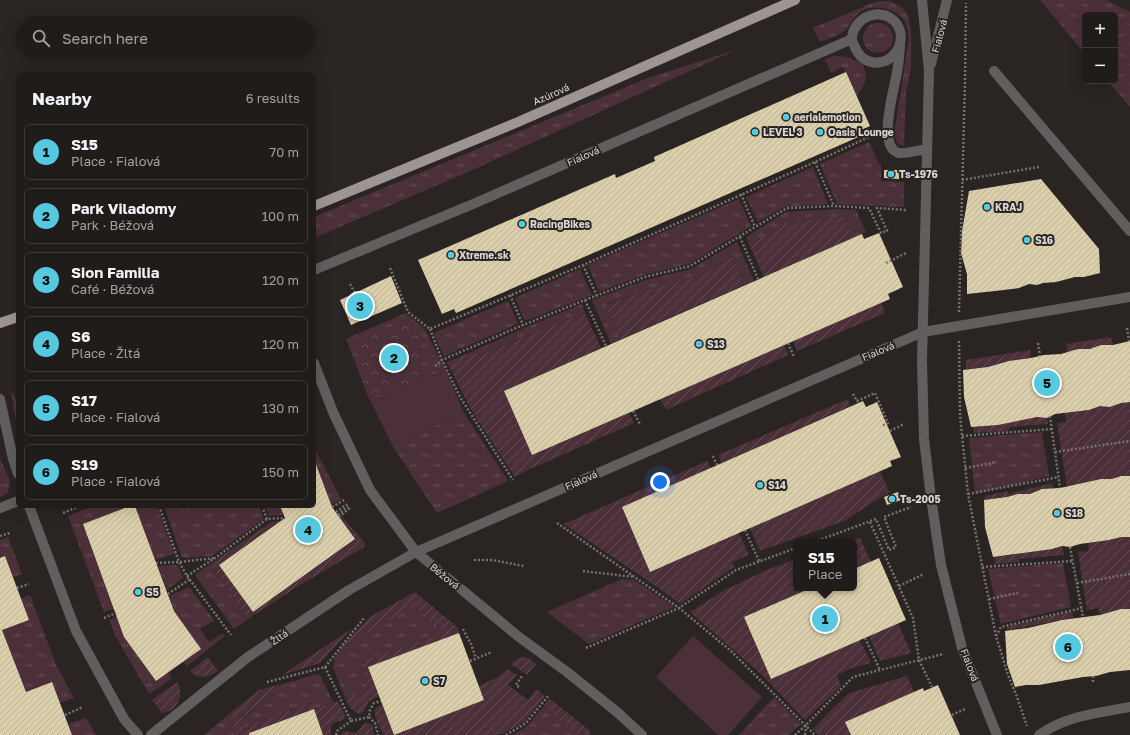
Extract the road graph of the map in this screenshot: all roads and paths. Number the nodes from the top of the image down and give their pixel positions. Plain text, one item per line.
1 (795, 0) edge
2 (922, 0) edge
3 (947, 0) edge
4 (966, 3) dead end
5 (852, 39) junction
6 (900, 46) junction
7 (929, 71) junction
8 (994, 71) dead end
9 (871, 136) dead end
10 (927, 149) junction
11 (815, 162) junction
12 (1039, 168) dead end
13 (962, 180) junction
14 (741, 194) junction
15 (316, 205) edge
16 (834, 206) junction
17 (907, 210) dead end
18 (755, 227) junction
19 (1130, 232) edge
20 (740, 237) junction
21 (906, 253) dead end
22 (886, 263) dead end
23 (583, 264) junction
24 (390, 268) dead end
25 (316, 269) edge
26 (758, 279) dead end
27 (350, 284) dead end
28 (355, 293) dead end
29 (510, 295) junction
30 (597, 296) junction
31 (1130, 297) edge
32 (585, 300) junction
33 (16, 318) edge
34 (959, 319) dead end
35 (0, 323) edge
36 (523, 325) junction
37 (1127, 328) dead end
38 (430, 329) junction
39 (923, 332) junction
40 (958, 340) dead end
41 (1129, 341) edge
42 (788, 343) dead end
43 (1038, 343) dead end
44 (606, 346) dead end
45 (1040, 356) dead end
46 (794, 357) dead end
47 (442, 360) junction
48 (435, 366) dead end
49 (316, 367) edge
50 (853, 394) dead end
51 (0, 399) edge
52 (633, 411) dead end
53 (1050, 416) dead end
54 (640, 424) dead end
55 (904, 424) dead end
56 (882, 426) dead end
57 (1052, 429) junction
58 (890, 431) dead end
59 (0, 435) edge
60 (962, 436) junction
61 (1130, 441) edge
62 (1055, 452) junction
63 (713, 456) dead end
64 (13, 459) junction
65 (996, 462) dead end
66 (717, 465) dead end
67 (16, 468) edge
68 (965, 468) junction
69 (1059, 477) junction
70 (513, 480) dead end
71 (1060, 488) dead end
72 (968, 494) junction
73 (344, 500) dead end
74 (16, 503) edge
75 (911, 507) dead end
76 (0, 508) edge
77 (30, 508) edge
78 (75, 508) edge
79 (160, 508) edge
80 (263, 508) edge
81 (332, 508) dead end
82 (63, 513) dead end
83 (338, 515) joint
84 (285, 518) dead end
85 (267, 519) junction
86 (870, 522) junction
87 (557, 523) dead end
88 (745, 530) dead end
89 (10, 532) dead end
90 (0, 536) edge
91 (827, 539) edge
92 (1070, 547) dead end
93 (793, 549) edge
94 (416, 552) junction
95 (215, 558) junction
96 (474, 560) dead end
97 (759, 561) junction
98 (1073, 561) junction
99 (179, 562) junction
100 (156, 563) dead end
101 (524, 566) dead end
102 (982, 567) junction
103 (583, 571) dead end
104 (924, 574) dead end
105 (1130, 574) edge
106 (187, 576) junction
107 (636, 577) junction
108 (190, 580) junction
109 (1077, 583) junction
110 (29, 584) dead end
111 (899, 586) junction
112 (17, 588) dead end
113 (1018, 593) dead end
114 (168, 594) dead end
115 (989, 599) junction
116 (679, 608) junction
117 (1082, 608) junction
118 (116, 613) dead end
119 (1083, 617) dead end
120 (104, 618) dead end
121 (364, 618) dead end
122 (463, 629) dead end
123 (231, 635) dead end
124 (996, 636) junction
125 (865, 638) dead end
126 (586, 648) dead end
127 (492, 652) dead end
128 (943, 654) dead end
129 (476, 658) junction
130 (919, 660) junction
131 (470, 661) dead end
132 (325, 667) junction
133 (880, 670) junction
134 (522, 676) dead end
135 (1093, 676) dead end
136 (267, 682) dead end
137 (1093, 682) dead end
138 (519, 687) dead end
139 (932, 687) dead end
140 (549, 695) dead end
141 (381, 701) dead end
142 (83, 707) dead end
143 (1130, 707) edge
144 (965, 710) dead end
145 (64, 715) dead end
146 (952, 715) dead end
147 (368, 717) junction
148 (351, 721) junction
149 (806, 725) junction
150 (1029, 729) dead end
151 (138, 735) edge
152 (151, 735) edge
153 (336, 735) edge
154 (378, 735) edge
155 (506, 735) edge
156 (642, 735) edge
157 (795, 735) edge
158 (806, 735) edge
159 (815, 735) edge
160 (997, 735) edge
161 (1039, 735) edge

1 - 15 main road, Azúrová
2 - 7 street, Fialová
3 - 7 street, Fialová
4 - 13 path
5 - 6 street
5 - 6 street
5 - 25 street, Fialová
6 - 10 street
7 - 10 street, Fialová
8 - 19 street
9 - 11 path
10 - 39 street, Fialová
11 - 14 path
11 - 16 path
12 - 13 path
13 - 34 path
14 - 18 path
14 - 23 path
16 - 17 path
16 - 18 path
18 - 20 path
20 - 26 path
20 - 30 path
21 - 22 path
23 - 29 path
23 - 30 path
24 - 38 path
27 - 28 path
29 - 36 path
29 - 38 path
30 - 32 path
31 - 39 street
32 - 36 path
32 - 44 path
33 - 35 main road
36 - 47 path
37 - 41 path
38 - 47 path
39 - 94 street, Fialová
39 - 160 street, Fialová
40 - 60 path
42 - 46 path
43 - 45 path
47 - 48 path
47 - 70 path
49 - 94 street, Béžová
50 - 56 path
51 - 64 street
52 - 54 path
53 - 57 path
55 - 58 path
57 - 60 path
57 - 62 path
59 - 64 street
60 - 68 path
61 - 62 path
62 - 69 path
63 - 66 path
64 - 67 street
65 - 68 path
68 - 72 path
69 - 71 path
69 - 72 path
72 - 102 path
73 - 81 path
74 - 76 street
75 - 86 path
77 - 151 street
78 - 82 path
79 - 99 path
80 - 85 path
83 - 83 path
84 - 85 path
85 - 95 path
86 - 91 path
86 - 111 path
87 - 107 path
88 - 97 path
89 - 90 path
92 - 98 path
93 - 97 path
94 - 152 street, Žltá
94 - 156 street, Béžová
95 - 99 path
95 - 106 path
96 - 101 path
97 - 116 path
98 - 102 path
98 - 109 path
99 - 100 path
99 - 106 path
102 - 115 path
103 - 107 path
104 - 111 path
105 - 109 path
106 - 108 path
107 - 116 path
108 - 114 path
108 - 123 path
109 - 117 path
110 - 112 path
111 - 130 path
113 - 115 path
115 - 124 path
116 - 126 path
116 - 149 path
117 - 119 path
117 - 124 path
118 - 120 path
121 - 132 path
122 - 129 path
124 - 150 path
125 - 133 path
127 - 129 path
128 - 130 path
129 - 131 path
130 - 133 path
130 - 139 path
132 - 136 path
132 - 148 path
133 - 149 path
134 - 138 path
135 - 137 path
140 - 155 path
141 - 147 path
142 - 145 path
143 - 161 street
144 - 146 path
147 - 148 path
147 - 154 path
148 - 153 path
149 - 157 path
149 - 158 path
149 - 159 path

